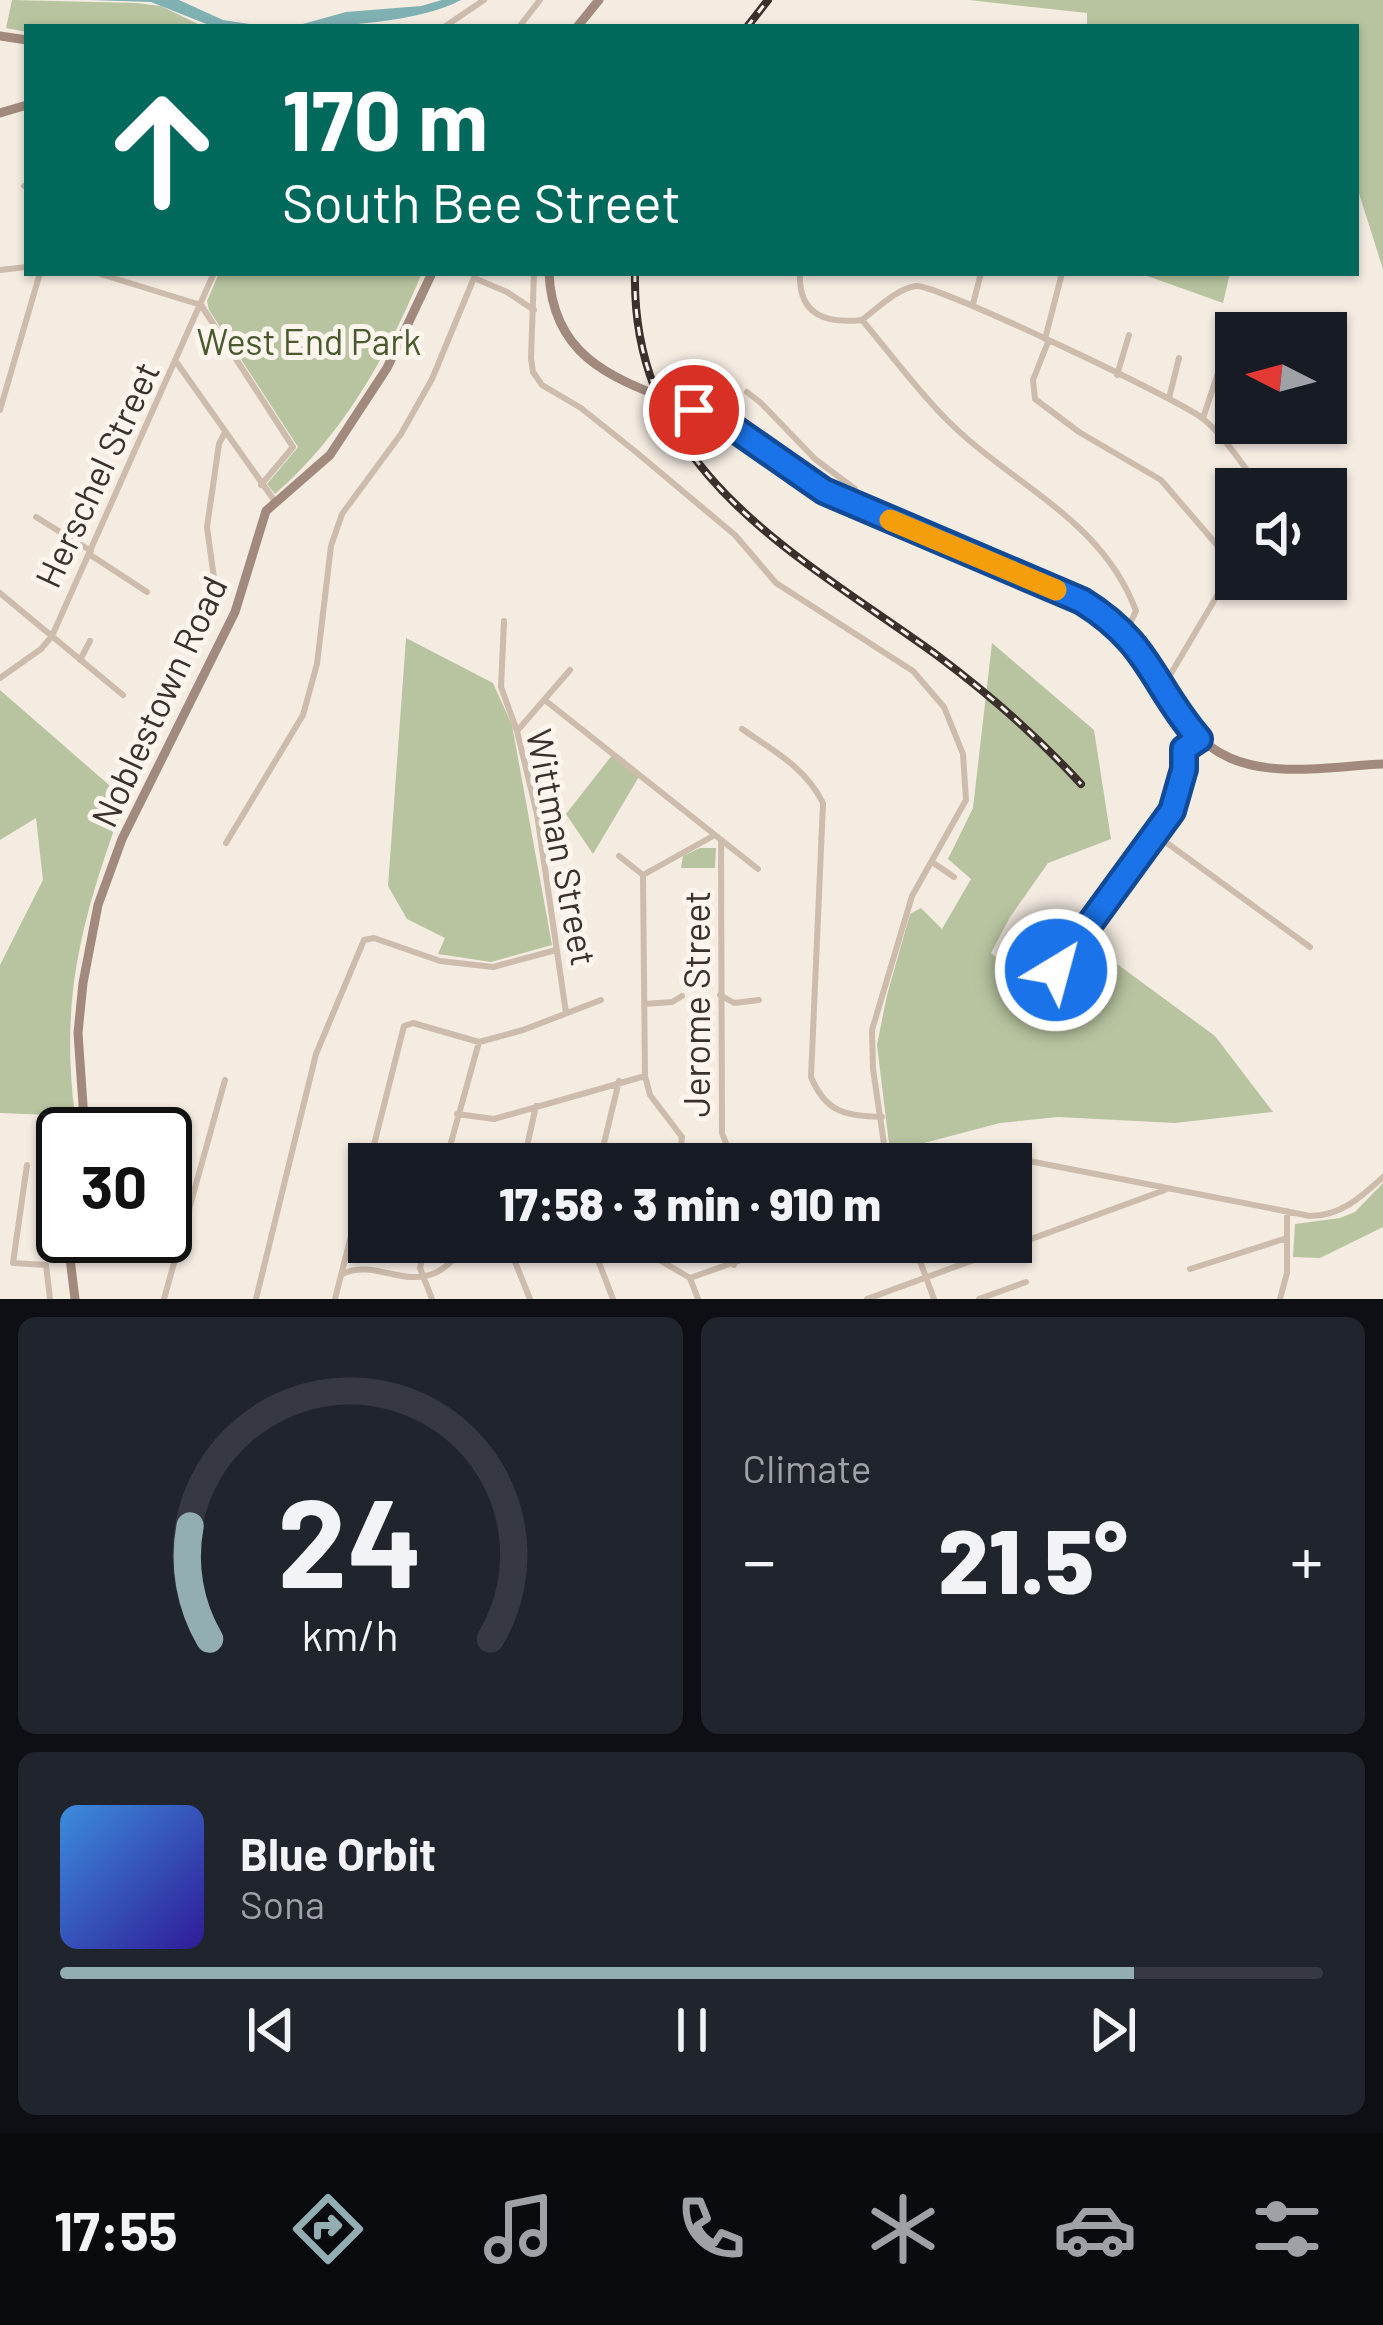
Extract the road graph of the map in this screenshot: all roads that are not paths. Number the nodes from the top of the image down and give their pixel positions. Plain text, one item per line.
1 (484, 0) edge
2 (540, 0) edge
3 (599, 0) edge
4 (448, 24) edge
5 (521, 24) edge
6 (579, 24) edge
7 (39, 276) edge
8 (109, 276) edge
9 (213, 276) edge
10 (431, 276) edge
11 (475, 276) edge
12 (534, 276) edge
13 (549, 276) edge
14 (800, 276) edge
15 (980, 276) edge
16 (1061, 276) edge
17 (973, 304) junction
18 (201, 305) junction
19 (534, 310) junction
20 (862, 320) junction
21 (1130, 335) dead end
22 (1046, 341) junction
23 (1180, 358) dead end
24 (177, 363) junction
25 (1117, 375) junction
26 (1215, 382) edge
27 (747, 392) dead end
28 (1169, 398) junction
29 (0, 410) edge
30 (1203, 418) junction
31 (225, 431) junction
32 (1244, 468) edge
33 (261, 485) junction
34 (274, 500) junction
35 (859, 506) junction
36 (36, 517) dead end
37 (1215, 541) edge
38 (90, 553) junction
39 (147, 592) dead end
40 (0, 593) edge
41 (216, 593) dead end
42 (1215, 600) edge
43 (504, 621) dead end
44 (1126, 632) junction
45 (52, 636) junction
46 (90, 641) dead end
47 (80, 660) junction
48 (570, 670) dead end
49 (0, 678) edge
50 (1163, 687) junction
51 (124, 695) dead end
52 (546, 701) junction
53 (1177, 712) junction
54 (742, 729) dead end
55 (517, 731) junction
56 (1199, 739) junction
57 (1184, 749) junction
58 (1383, 764) edge
59 (1156, 836) junction
60 (718, 838) junction
61 (226, 843) dead end
62 (619, 856) dead end
63 (932, 862) junction
64 (758, 869) dead end
65 (643, 875) junction
66 (954, 877) dead end
67 (1310, 947) dead end
68 (556, 950) junction
69 (1056, 970) dead end
70 (720, 994) junction
71 (682, 996) dead end
72 (601, 1000) dead end
73 (759, 1000) dead end
74 (645, 1004) junction
75 (566, 1013) junction
76 (479, 1042) junction
77 (645, 1076) junction
78 (225, 1080) dead end
79 (619, 1081) junction
80 (536, 1106) junction
81 (83, 1107) edge
82 (457, 1114) junction
83 (882, 1117) junction
84 (450, 1143) edge
85 (528, 1143) edge
86 (604, 1143) edge
87 (682, 1143) edge
88 (726, 1143) edge
89 (885, 1143) edge
90 (1032, 1162) edge
91 (27, 1166) dead end
92 (1383, 1177) edge
93 (1168, 1189) junction
94 (1287, 1211) junction
95 (1287, 1238) junction
96 (71, 1263) edge
97 (421, 1263) edge
98 (448, 1263) edge
99 (515, 1263) edge
100 (599, 1263) edge
101 (664, 1263) edge
102 (739, 1263) edge
103 (921, 1263) edge
104 (734, 1265) joint
105 (1190, 1269) dead end
106 (342, 1274) junction
107 (422, 1276) junction
108 (927, 1277) junction
109 (690, 1278) junction
110 (1026, 1282) dead end
111 (50, 1299) edge
112 (75, 1299) edge
113 (164, 1299) edge
114 (256, 1299) edge
115 (335, 1299) edge
116 (432, 1299) edge
117 (530, 1299) edge
118 (613, 1299) edge
119 (698, 1299) edge
120 (867, 1299) edge
121 (934, 1299) edge
122 (980, 1299) edge
123 (1280, 1299) edge

1 - 4 street
2 - 5 street
3 - 6 main road
7 - 29 street
8 - 18 street
9 - 18 street, Herschel Street
10 - 34 main road
11 - 19 street
11 - 61 street
12 - 19 street
13 - 35 main road
14 - 20 street
15 - 17 street
16 - 22 street
17 - 20 street
17 - 22 street
18 - 24 street, Herschel Street
18 - 33 street
19 - 63 street
20 - 44 street
21 - 25 street
22 - 25 street
22 - 37 street
23 - 28 street
24 - 31 street
24 - 38 street, Herschel Street
25 - 28 street
26 - 30 street
27 - 35 street
28 - 30 street
30 - 32 street
31 - 33 street
31 - 41 street
33 - 34 street
34 - 81 main road, Noblestown Road
35 - 44 main road
36 - 38 street
38 - 39 street
38 - 45 street, Herschel Street
40 - 45 street
42 - 50 street
43 - 55 street, Wittman Street
44 - 50 main road
45 - 47 street
45 - 49 street, Herschel Street
46 - 47 street
47 - 51 street
48 - 52 street
50 - 53 main road
52 - 55 street
52 - 60 street
53 - 56 main road
53 - 57 street
54 - 83 street
55 - 68 street, Wittman Street
56 - 57 street
56 - 58 main road
57 - 59 street
59 - 67 street
59 - 69 street
60 - 64 street
60 - 65 street
60 - 70 street, Jerome Street
62 - 65 street
63 - 66 street
63 - 83 street
65 - 74 street
68 - 75 street, Wittman Street
68 - 114 street
70 - 73 street
70 - 88 street, Jerome Street
71 - 74 street
72 - 75 street
74 - 77 street
75 - 76 street
76 - 82 street
76 - 106 street
77 - 79 street
77 - 87 street
78 - 113 street
79 - 80 street
79 - 86 street
80 - 82 street
80 - 85 street
82 - 84 street
83 - 89 street
90 - 93 street
91 - 111 street
92 - 94 street
93 - 94 street
93 - 108 street
94 - 95 street
95 - 105 street
95 - 123 street
96 - 112 main road
97 - 107 street
98 - 107 street
99 - 117 street
100 - 118 street
101 - 109 street
102 - 104 street
103 - 108 street
104 - 109 street
106 - 107 street
106 - 115 street
107 - 116 street
108 - 120 street
108 - 121 street
109 - 119 street
110 - 122 street

